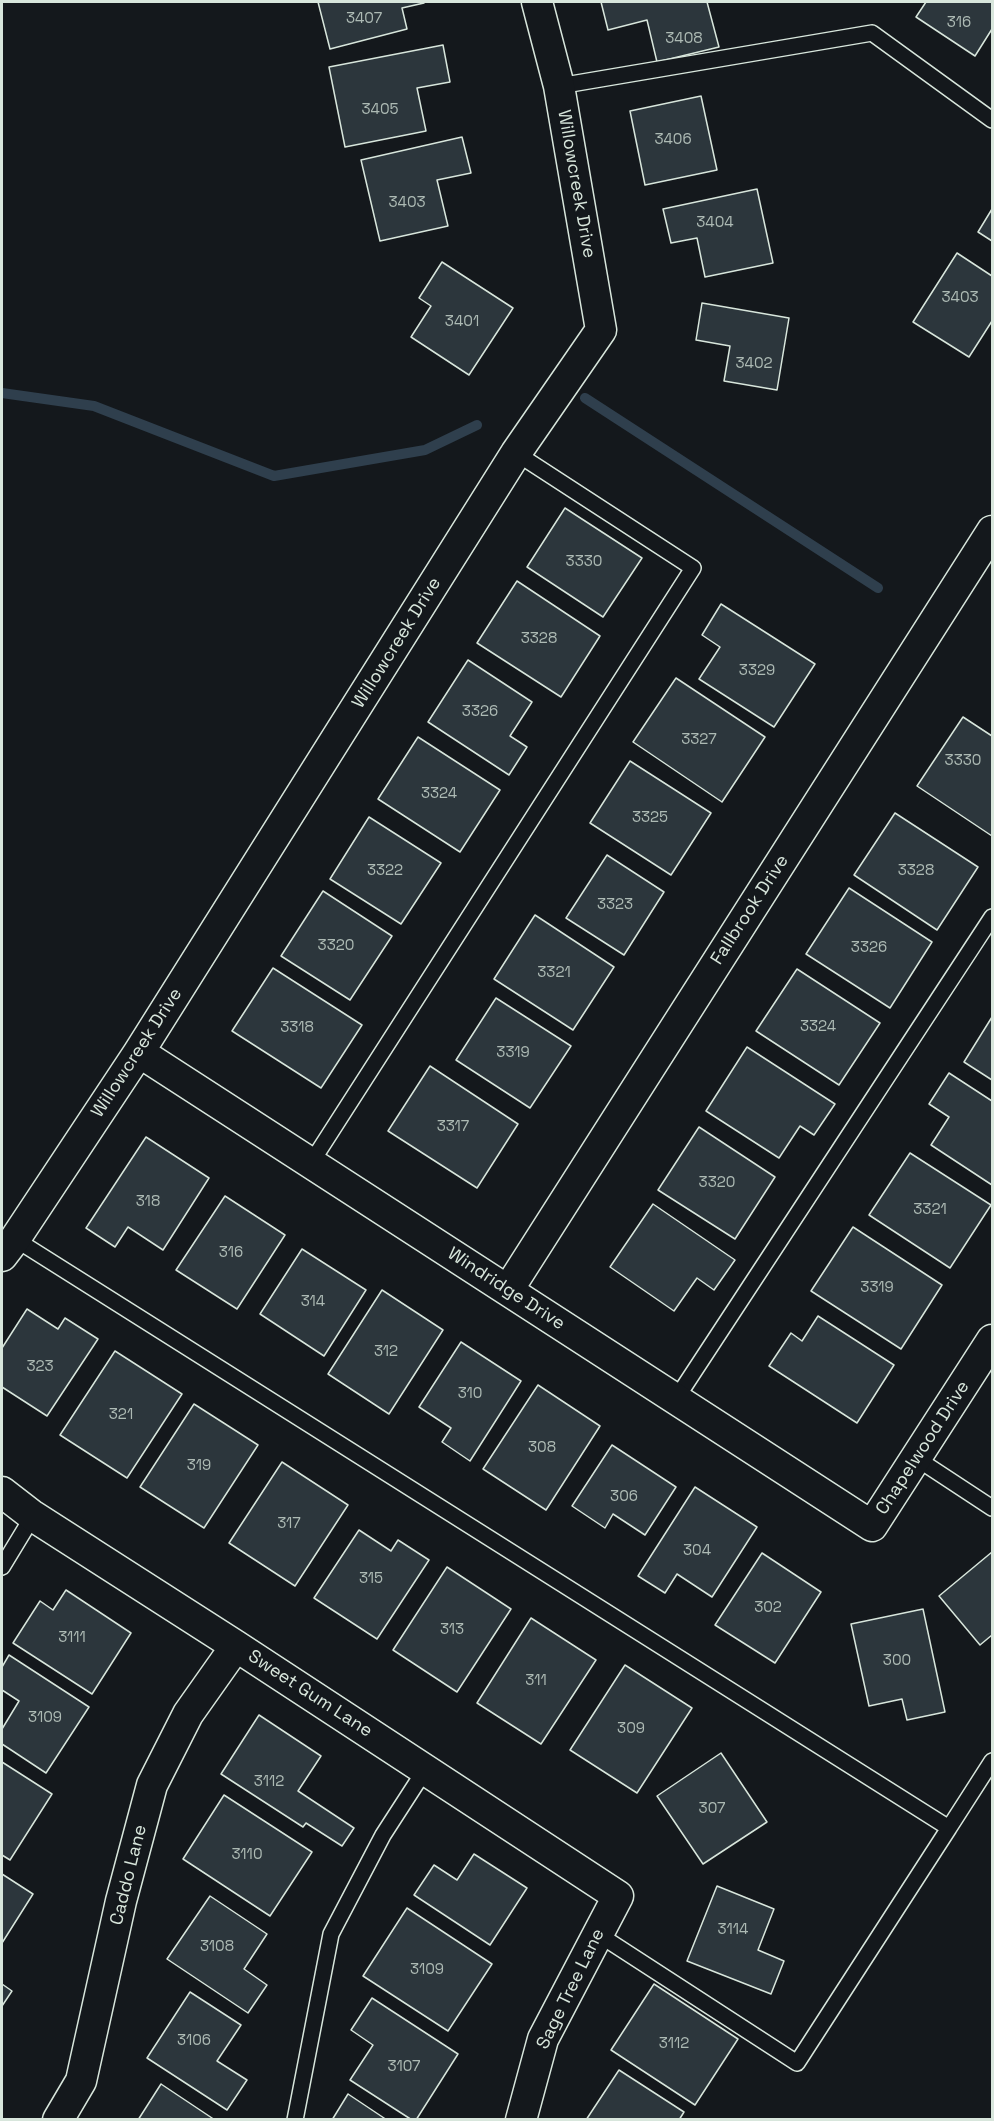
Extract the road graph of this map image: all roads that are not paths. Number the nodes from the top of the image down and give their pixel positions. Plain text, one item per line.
1 (537, 2) edge
2 (559, 86) junction
3 (993, 120) edge
4 (516, 453) junction
5 (993, 531) edge
6 (993, 917) edge
7 (139, 1052) junction
8 (310, 1163) junction
9 (8, 1248) edge
10 (508, 1290) junction
11 (993, 1340) edge
12 (676, 1399) junction
13 (916, 1458) junction
14 (2, 1492) edge
15 (993, 1508) edge
16 (33, 1516) junction
17 (873, 1526) joint
18 (2, 1568) edge
19 (236, 1646) junction
20 (993, 1761) edge
21 (425, 1770) junction
22 (950, 1828) junction
23 (618, 1896) joint
24 (598, 1934) junction
25 (58, 2120) edge
26 (294, 2120) edge
27 (521, 2120) edge

1 - 2 street, Willowcreek Drive
2 - 3 lane
2 - 4 street, Willowcreek Drive
4 - 7 street, Willowcreek Drive
4 - 8 lane
5 - 10 street, Fallbrook Drive
6 - 12 lane
7 - 8 street, Windridge Drive
7 - 9 street, Willowcreek Drive
8 - 10 street, Windridge Drive
9 - 22 lane
10 - 12 street, Windridge Drive
11 - 13 street, Chapelwood Drive
12 - 17 street, Windridge Drive
13 - 15 lane
13 - 17 street, Chapelwood Drive
14 - 16 street, Sweet Gum Lane
16 - 18 lane
16 - 19 street, Sweet Gum Lane
19 - 21 street, Sweet Gum Lane
19 - 25 street, Caddo Lane
20 - 22 lane
21 - 23 street, Sweet Gum Lane
21 - 26 lane
22 - 24 lane
23 - 24 street, Sage Tree Lane
24 - 27 street, Sage Tree Lane

